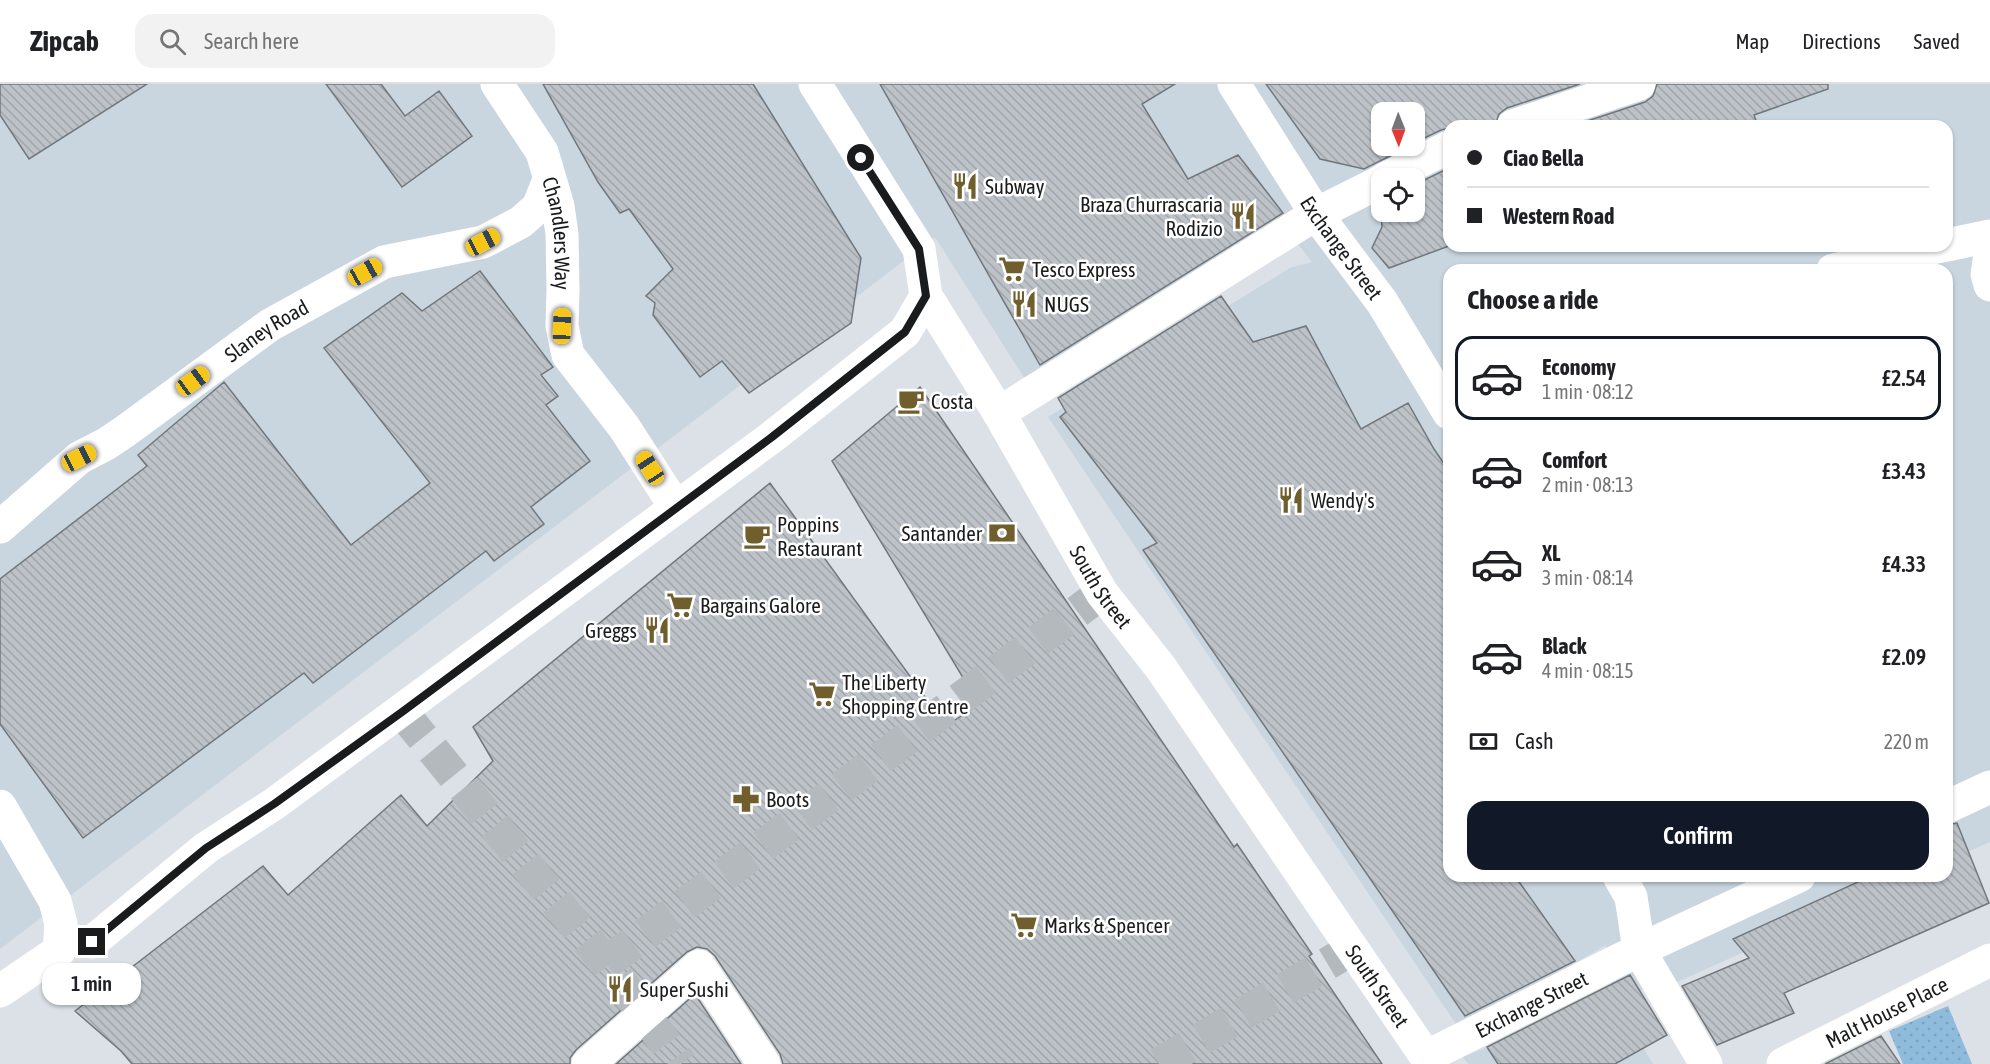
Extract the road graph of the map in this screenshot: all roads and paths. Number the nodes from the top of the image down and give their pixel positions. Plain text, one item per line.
1 (497, 84) edge
2 (815, 84) edge
3 (1234, 84) edge
4 (1639, 84) edge
5 (1531, 120) edge
6 (1443, 150) edge
7 (1406, 168) edge
8 (549, 180) junction
9 (1371, 186) edge
10 (1316, 214) junction
11 (1990, 236) edge
12 (1953, 244) edge
13 (1915, 252) edge
14 (1990, 255) edge
15 (1860, 264) edge
16 (1990, 285) edge
17 (926, 296) junction
18 (1443, 403) edge
19 (999, 413) junction
20 (676, 508) junction
21 (0, 527) edge
22 (1990, 787) edge
23 (1953, 804) edge
24 (0, 806) edge
25 (1622, 882) edge
26 (1786, 882) edge
27 (92, 942) dead end
28 (1639, 950) junction
29 (1990, 960) edge
30 (0, 991) edge
31 (1428, 1060) edge
32 (588, 1064) edge
33 (764, 1064) edge
34 (1706, 1064) edge
35 (1783, 1064) edge

1 - 8 street, Chandlers Way
2 - 17 street, South Street
3 - 10 street, Exchange Street
4 - 5 street
6 - 7 street
8 - 20 street, Chandlers Way
8 - 21 street, Slaney Road
9 - 10 street
10 - 18 street, Exchange Street
10 - 19 street
11 - 12 street
13 - 15 street
14 - 16 street
17 - 19 street, South Street
17 - 20 street
19 - 31 street, South Street
20 - 27 street
22 - 23 street
24 - 30 street
25 - 28 street
26 - 28 street, Exchange Street
28 - 31 street, Exchange Street
28 - 34 street
29 - 35 street, Malt House Place
32 - 33 street

